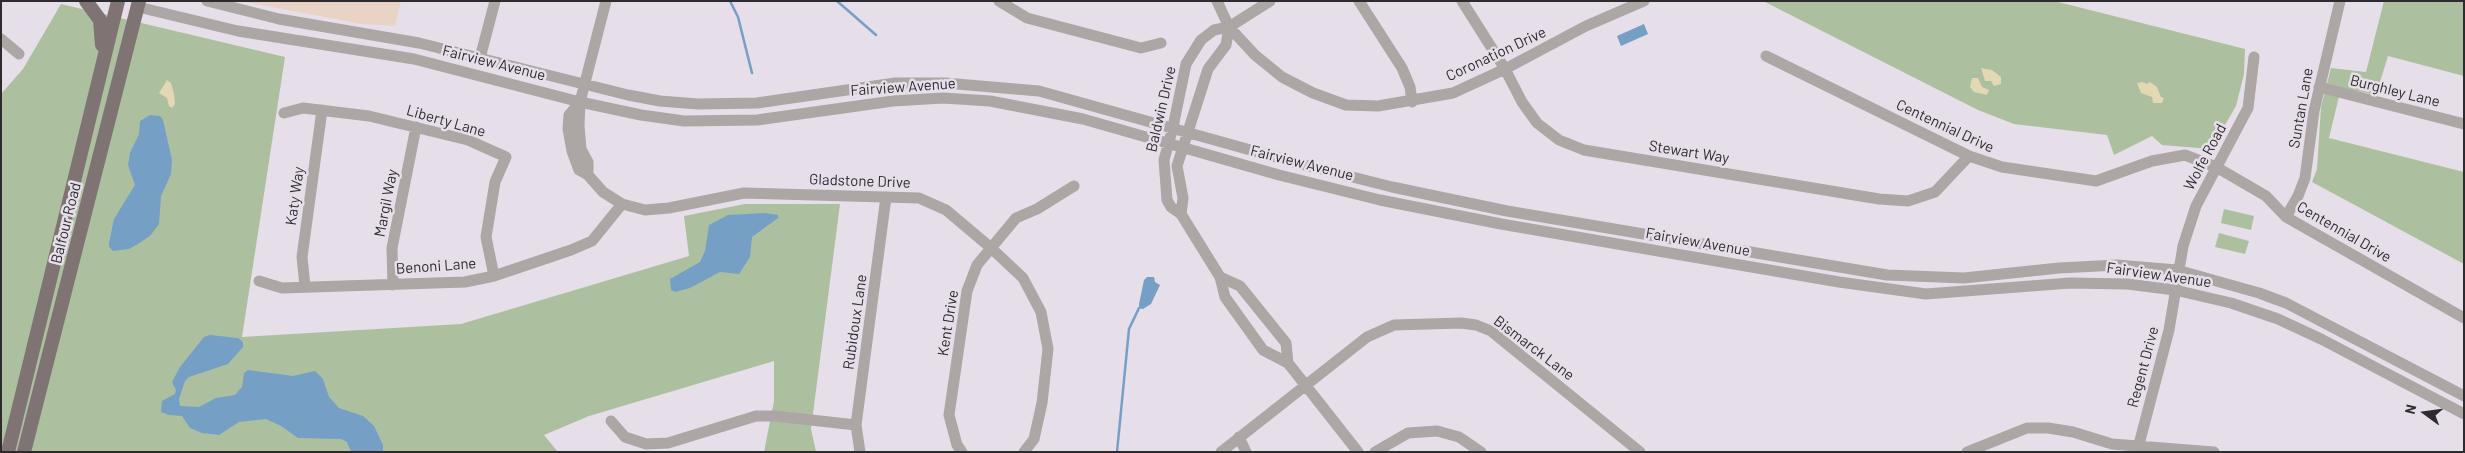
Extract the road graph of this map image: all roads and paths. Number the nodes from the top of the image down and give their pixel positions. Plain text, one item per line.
1 (86, 1) edge
2 (118, 1) edge
3 (206, 1) edge
4 (496, 1) edge
5 (606, 1) edge
6 (999, 1) edge
7 (1217, 1) edge
8 (1270, 1) edge
9 (1359, 1) edge
10 (1462, 1) edge
11 (1644, 1) edge
12 (2340, 1) edge
13 (138, 4) edge
14 (1229, 27) junction
15 (1, 39) edge
16 (1161, 43) dead end
17 (19, 54) dead end
18 (1766, 56) dead end
19 (480, 58) junction
20 (2254, 58) dead end
21 (102, 66) junction
22 (1506, 69) junction
23 (585, 84) junction
24 (2318, 87) junction
25 (580, 102) junction
26 (1412, 102) junction
27 (322, 110) junction
28 (284, 113) dead end
29 (2464, 124) edge
30 (416, 127) junction
31 (1173, 127) junction
32 (1188, 131) junction
33 (1169, 144) junction
34 (1184, 148) junction
35 (1969, 156) junction
36 (2216, 167) junction
37 (1074, 186) dead end
38 (886, 197) junction
39 (622, 204) junction
40 (1181, 214) junction
41 (2286, 217) junction
42 (990, 247) junction
43 (2177, 270) junction
44 (494, 276) junction
45 (1220, 277) junction
46 (259, 281) dead end
47 (393, 285) junction
48 (305, 286) junction
49 (2175, 290) junction
50 (2464, 318) edge
51 (1288, 362) junction
52 (1306, 385) junction
53 (2464, 396) edge
54 (2464, 414) edge
55 (611, 421) dead end
56 (856, 425) junction
57 (1239, 437) junction
58 (2138, 449) edge
59 (8, 452) edge
60 (24, 452) edge
61 (860, 452) edge
62 (962, 452) edge
63 (1024, 452) edge
64 (1221, 452) edge
65 (1246, 452) edge
66 (1358, 452) edge
67 (1375, 452) edge
68 (1481, 452) edge
69 (1640, 452) edge
70 (1967, 452) edge
71 (2214, 452) edge

1 - 21 main road
2 - 13 main road, Fairview Avenue
2 - 21 main road, Balfour Road
3 - 19 street, Fairview Avenue
4 - 19 street
5 - 23 street, Gladstone Drive
6 - 16 street
7 - 14 street, Coronation Drive
8 - 14 street, Baldwin Drive
9 - 26 street
10 - 22 street, Stewart Way
11 - 22 street, Coronation Drive
12 - 24 street, Suntan Lane
13 - 25 street, Fairview Avenue
13 - 60 main road, Balfour Road
14 - 26 street, Coronation Drive
14 - 31 street, Baldwin Drive
14 - 32 street, Baldwin Drive
15 - 17 street
18 - 35 street, Centennial Drive
19 - 23 street, Fairview Avenue
20 - 36 street, Wolfe Road
21 - 59 main road, Balfour Road
22 - 26 street, Coronation Drive
22 - 35 street, Stewart Way
23 - 25 street, Gladstone Drive
23 - 31 street, Fairview Avenue
24 - 29 street, Burghley Lane
24 - 41 street, Suntan Lane
25 - 33 street, Fairview Avenue
25 - 39 street, Gladstone Drive
27 - 28 street, Liberty Lane
27 - 30 street, Liberty Lane
27 - 48 street, Katy Way
30 - 44 street, Liberty Lane
30 - 47 street, Margil Way
31 - 32 street, Fairview Avenue
31 - 33 street, Baldwin Drive
32 - 34 street, Baldwin Drive
32 - 43 street, Fairview Avenue
33 - 34 street, Fairview Avenue
33 - 40 street, Baldwin Drive
34 - 40 street, Baldwin Drive
34 - 49 street, Fairview Avenue
35 - 36 street, Centennial Drive
36 - 41 street, Centennial Drive
36 - 43 street, Wolfe Road
37 - 42 street, Kent Drive
38 - 39 street, Gladstone Drive
38 - 42 street, Gladstone Drive
38 - 56 street, Rubidoux Lane
39 - 44 street, Benoni Lane
40 - 45 street, Baldwin Drive
41 - 50 street, Centennial Drive
42 - 62 street, Kent Drive
42 - 63 street, Gladstone Drive
43 - 49 street, Wolfe Road
43 - 53 street, Fairview Avenue
44 - 47 street, Benoni Lane
45 - 51 street, Baldwin Drive
45 - 51 street, Baldwin Drive
46 - 48 street, Benoni Lane
47 - 48 street, Benoni Lane
49 - 54 street, Fairview Avenue
49 - 58 street, Regent Drive
51 - 52 street, Baldwin Drive
52 - 57 street, Bismarck Lane
52 - 66 street, Baldwin Drive
52 - 69 street, Bismarck Lane
55 - 56 street
56 - 61 street, Rubidoux Lane
57 - 64 street, Bismarck Lane
57 - 65 street
58 - 70 street
58 - 71 street
67 - 68 street

